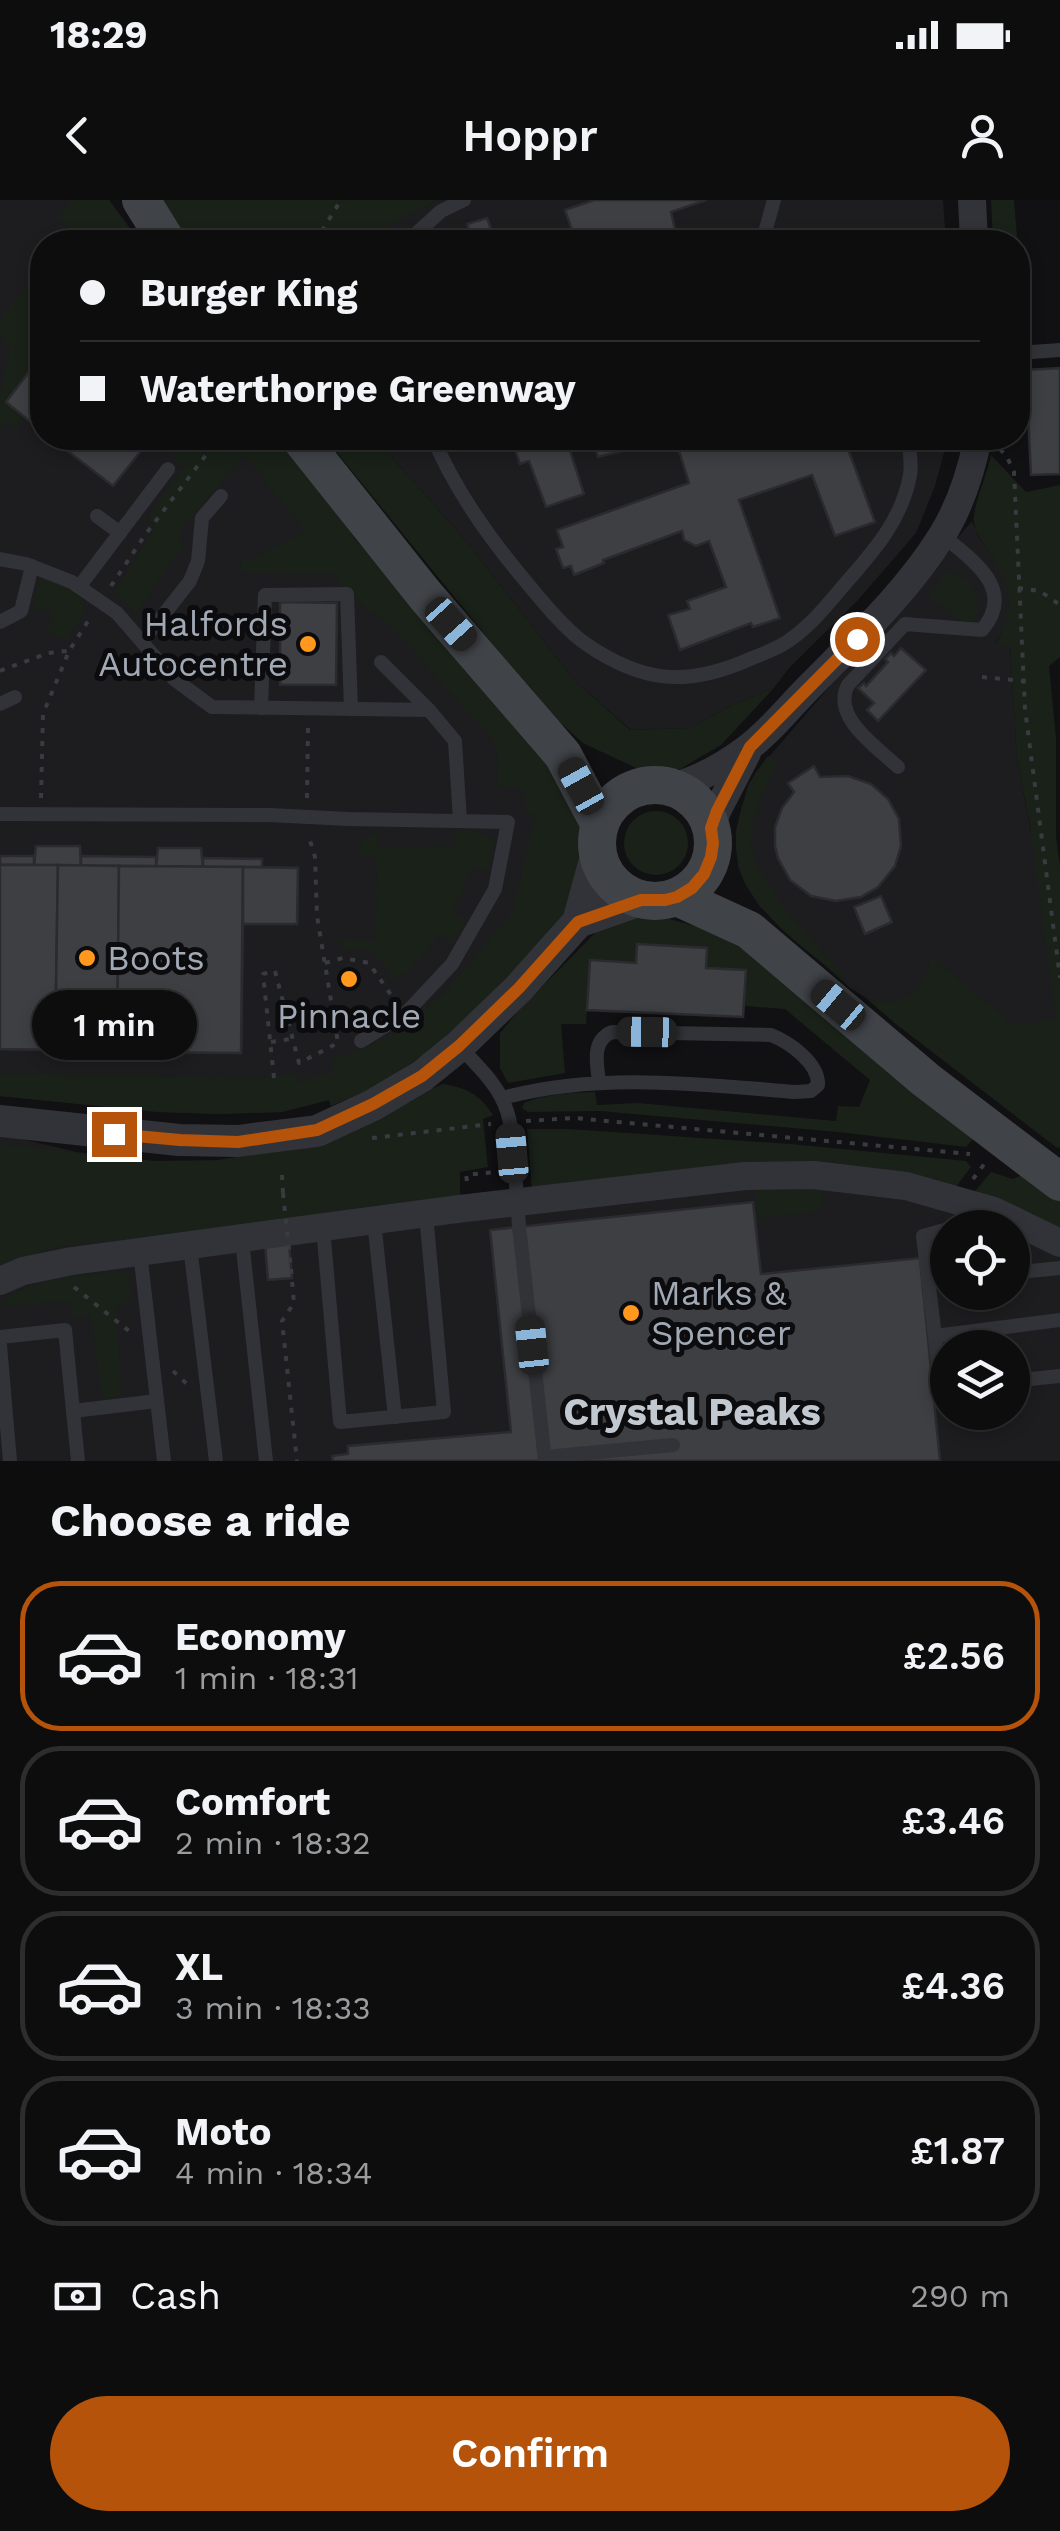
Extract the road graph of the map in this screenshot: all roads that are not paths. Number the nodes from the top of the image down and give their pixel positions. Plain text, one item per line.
1 (142, 200) edge
2 (464, 200) edge
3 (774, 200) edge
4 (972, 200) edge
5 (160, 230) edge
6 (420, 230) edge
7 (766, 230) edge
8 (973, 230) edge
9 (1060, 350) edge
10 (1030, 351) edge
11 (310, 450) edge
12 (438, 450) edge
13 (909, 450) edge
14 (983, 450) edge
15 (168, 468) dead end
16 (221, 496) dead end
17 (97, 516) dead end
18 (120, 532) junction
19 (942, 535) junction
20 (0, 559) edge
21 (32, 566) junction
22 (79, 587) junction
23 (0, 622) edge
24 (142, 642) junction
25 (381, 662) dead end
26 (15, 698) dead end
27 (0, 704) edge
28 (262, 708) junction
29 (350, 709) junction
30 (430, 710) junction
31 (750, 747) junction
32 (564, 754) junction
33 (898, 767) dead end
34 (657, 786) junction
35 (0, 814) edge
36 (460, 821) junction
37 (598, 838) junction
38 (711, 842) junction
39 (659, 898) junction
40 (578, 922) junction
41 (749, 930) junction
42 (361, 1040) dead end
43 (459, 1046) junction
44 (599, 1082) junction
45 (502, 1098) junction
46 (0, 1120) edge
47 (1060, 1182) edge
48 (975, 1206) junction
49 (973, 1210) edge
50 (426, 1214) junction
51 (374, 1221) junction
52 (323, 1228) junction
53 (930, 1234) edge
54 (242, 1240) junction
55 (1060, 1242) edge
56 (190, 1246) junction
57 (140, 1252) junction
58 (1060, 1268) edge
59 (1030, 1272) edge
60 (0, 1282) edge
61 (928, 1283) joint
62 (1060, 1320) edge
63 (934, 1330) edge
64 (982, 1330) edge
65 (0, 1337) edge
66 (0, 1345) edge
67 (1060, 1376) edge
68 (1030, 1378) edge
69 (157, 1402) junction
70 (73, 1411) junction
71 (395, 1416) junction
72 (672, 1445) dead end
73 (545, 1459) edge
74 (10, 1461) edge
75 (78, 1461) edge
76 (164, 1461) edge
77 (216, 1461) edge
78 (266, 1461) edge

1 - 5 main road
2 - 6 lane
3 - 7 lane
4 - 8 street
9 - 10 lane
11 - 32 main road
12 - 13 lane
14 - 19 street
15 - 18 lane
16 - 24 lane
17 - 18 lane
18 - 22 lane
19 - 31 street
19 - 33 lane
20 - 21 lane
21 - 22 lane
21 - 23 lane
22 - 24 lane
24 - 28 lane
25 - 30 lane
26 - 27 lane
28 - 29 lane
28 - 29 lane
29 - 30 lane
30 - 36 lane
31 - 34 street
31 - 38 street
32 - 34 main road
32 - 37 main road
34 - 37 main road
34 - 38 main road
35 - 36 lane
36 - 42 lane
37 - 39 main road
37 - 40 street
38 - 39 main road
38 - 41 main road
39 - 40 street
39 - 41 main road
40 - 43 street
41 - 47 main road
43 - 45 lane
43 - 46 street
44 - 44 lane
44 - 45 lane
45 - 73 lane, bridge
48 - 49 lane
48 - 50 street
48 - 55 street
50 - 51 street
50 - 71 lane
51 - 52 street
51 - 71 lane
52 - 54 street
52 - 71 lane
53 - 61 lane
54 - 56 street
54 - 78 lane
56 - 57 street
56 - 77 lane
57 - 60 street
57 - 69 lane
58 - 59 lane
61 - 63 lane
62 - 64 lane
65 - 70 lane
66 - 74 lane
67 - 68 lane
69 - 70 lane
69 - 76 lane
70 - 75 lane
72 - 73 lane

